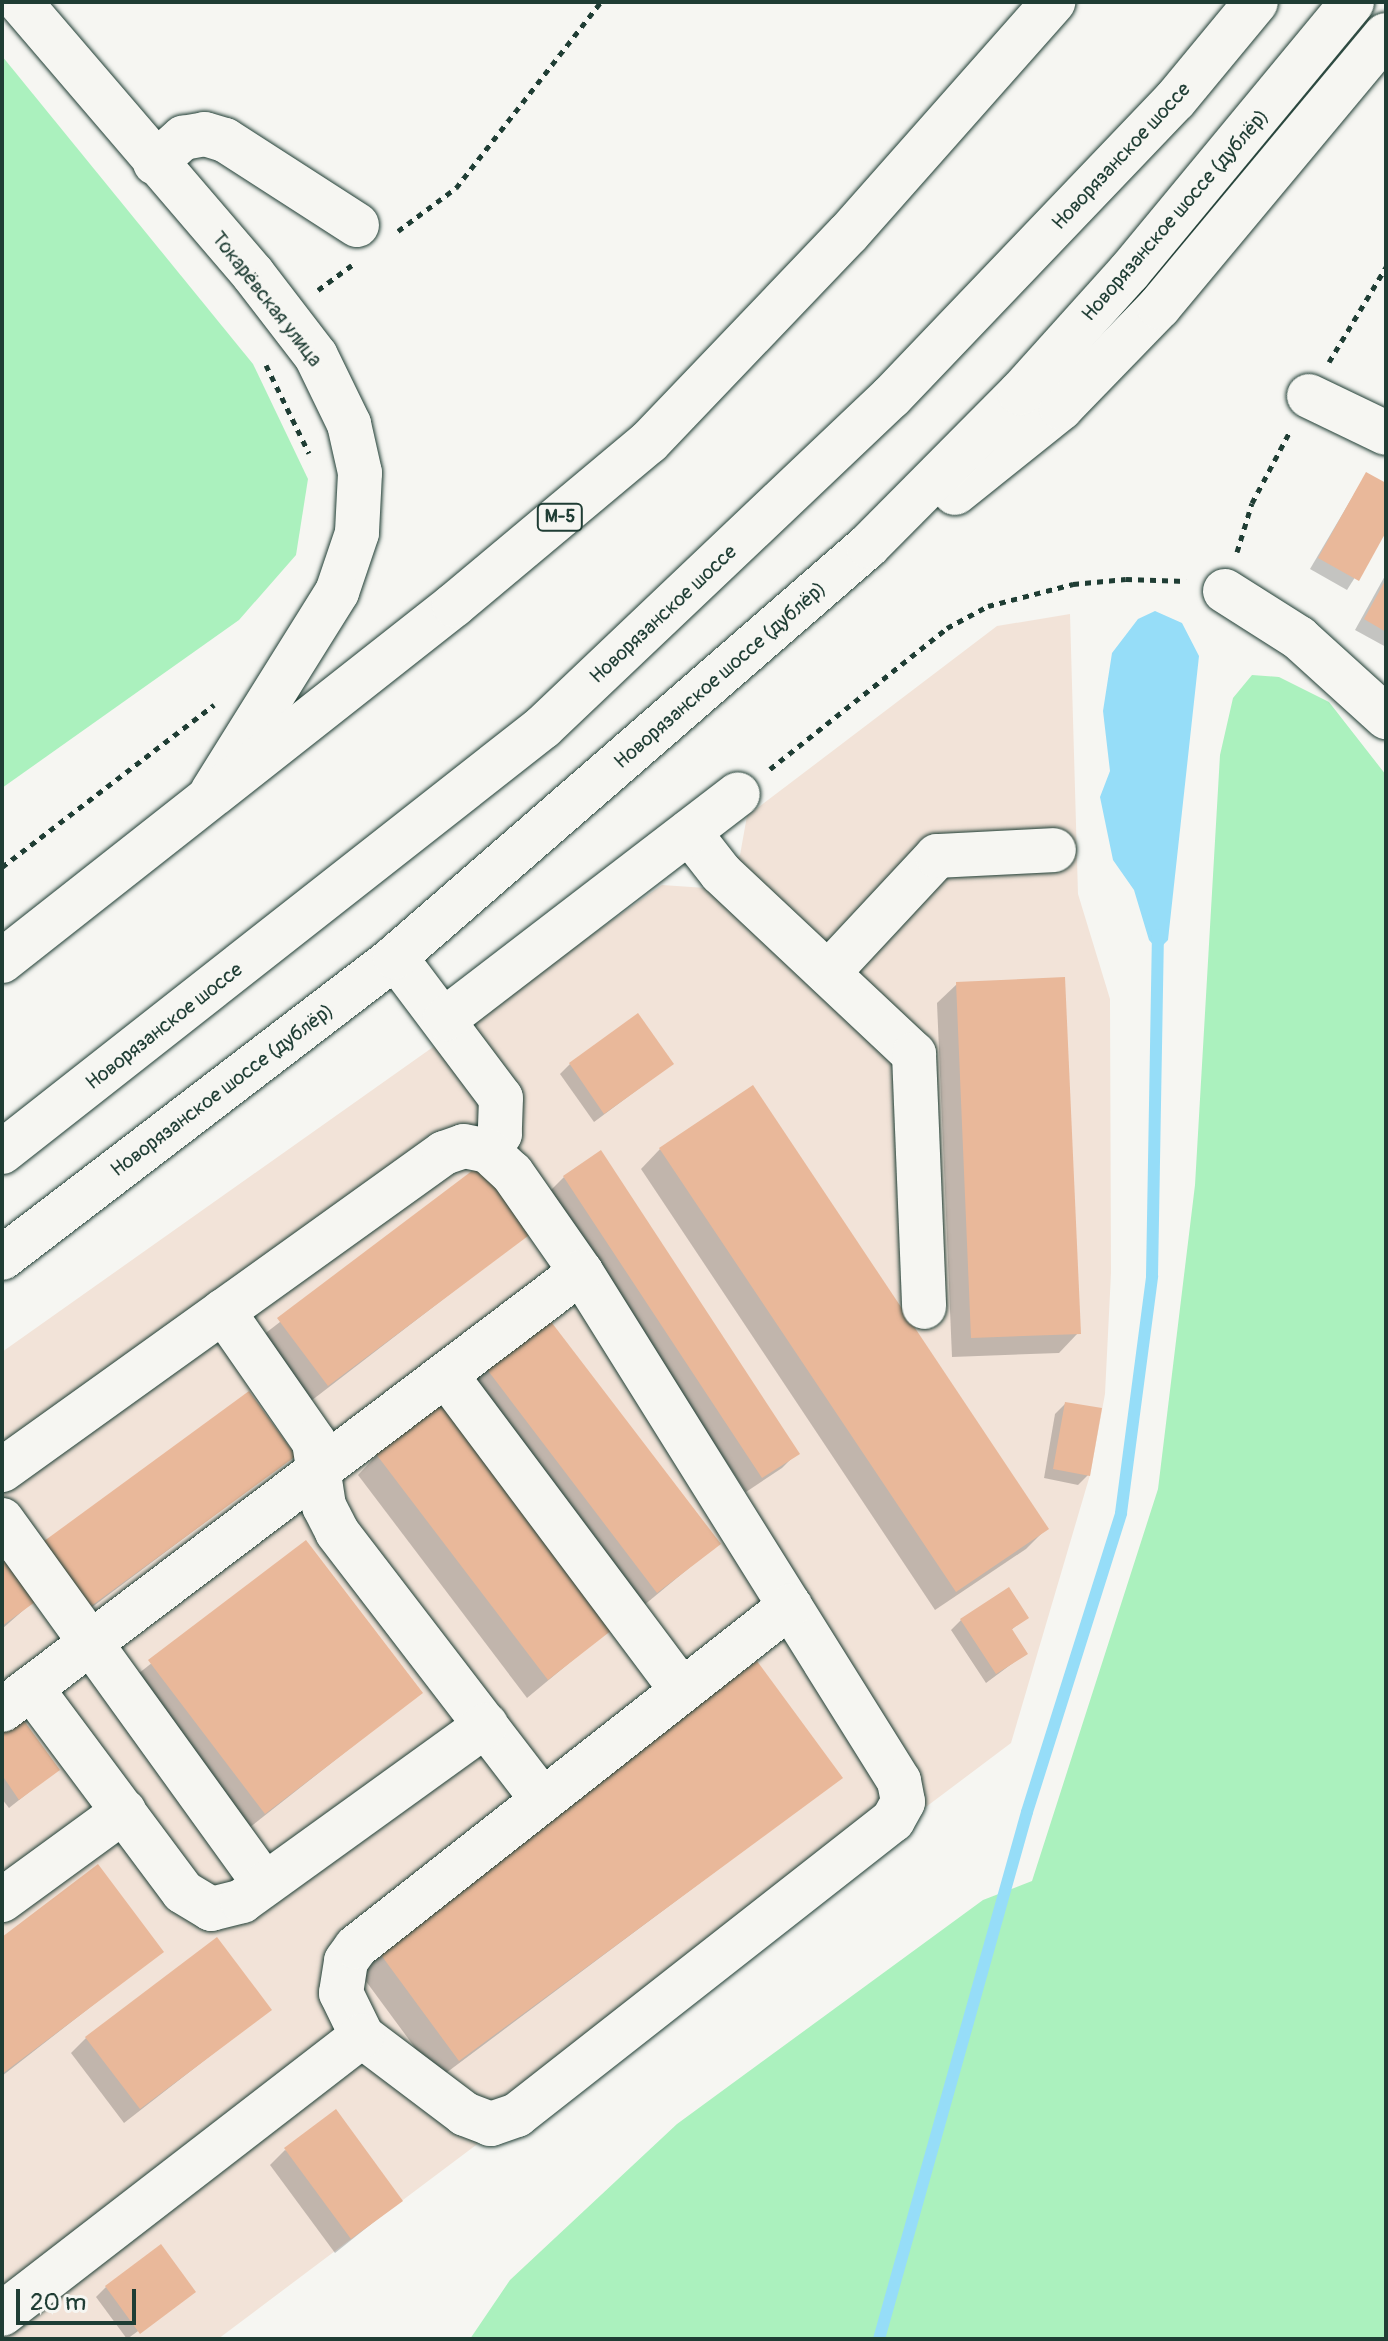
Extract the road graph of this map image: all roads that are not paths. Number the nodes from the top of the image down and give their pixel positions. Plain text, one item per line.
1 (20, 2) edge
2 (1053, 2) edge
3 (1256, 2) edge
4 (1352, 2) edge
5 (1386, 35) edge
6 (155, 163) junction
7 (367, 241) road end
8 (1309, 396) dead end
9 (1386, 433) edge
10 (868, 546) junction
11 (1225, 591) road end
12 (1386, 717) edge
13 (738, 794) road end
14 (202, 807) junction
15 (689, 832) junction
16 (1054, 850) dead end
17 (395, 957) junction
18 (2, 961) edge
19 (828, 973) junction
20 (445, 1019) junction
21 (488, 1151) junction
22 (2, 1152) edge
23 (2, 1258) edge
24 (581, 1272) junction
25 (924, 1307) dead end
26 (223, 1311) junction
27 (446, 1375) junction
28 (321, 1469) junction
29 (2, 1470) edge
30 (2, 1520) edge
31 (790, 1606) junction
32 (91, 1643) junction
33 (682, 1691) junction
34 (17, 1699) edge
35 (486, 1725) junction
36 (543, 1800) junction
37 (124, 1811) junction
38 (265, 1884) junction
39 (2, 1900) edge
40 (362, 2036) junction
41 (2, 2314) edge

1 - 6 main road, Токарёвская улица
2 - 14 main road, М-5
3 - 22 main road, Новорязанское шоссе
4 - 10 main road, Новорязанское шоссе (дублёр)
5 - 10 main road
6 - 7 main road
6 - 14 main road, Токарёвская улица
8 - 9 main road
10 - 17 main road, Новорязанское шоссе (дублёр)
11 - 12 main road
13 - 15 main road
14 - 18 main road, М-5
15 - 19 main road
15 - 20 main road
16 - 19 main road
17 - 20 main road
17 - 23 main road, Новорязанское шоссе (дублёр)
19 - 25 main road
20 - 21 main road
21 - 24 main road
21 - 26 main road
24 - 27 main road
24 - 31 main road
26 - 28 main road
26 - 29 main road
27 - 28 main road
27 - 33 main road
28 - 32 main road
28 - 35 main road
30 - 32 main road
31 - 33 main road
31 - 40 main road
32 - 34 main road
32 - 38 main road
33 - 36 main road
34 - 37 main road
35 - 36 main road
35 - 38 main road
36 - 40 main road
37 - 38 main road
37 - 39 main road
40 - 41 main road

